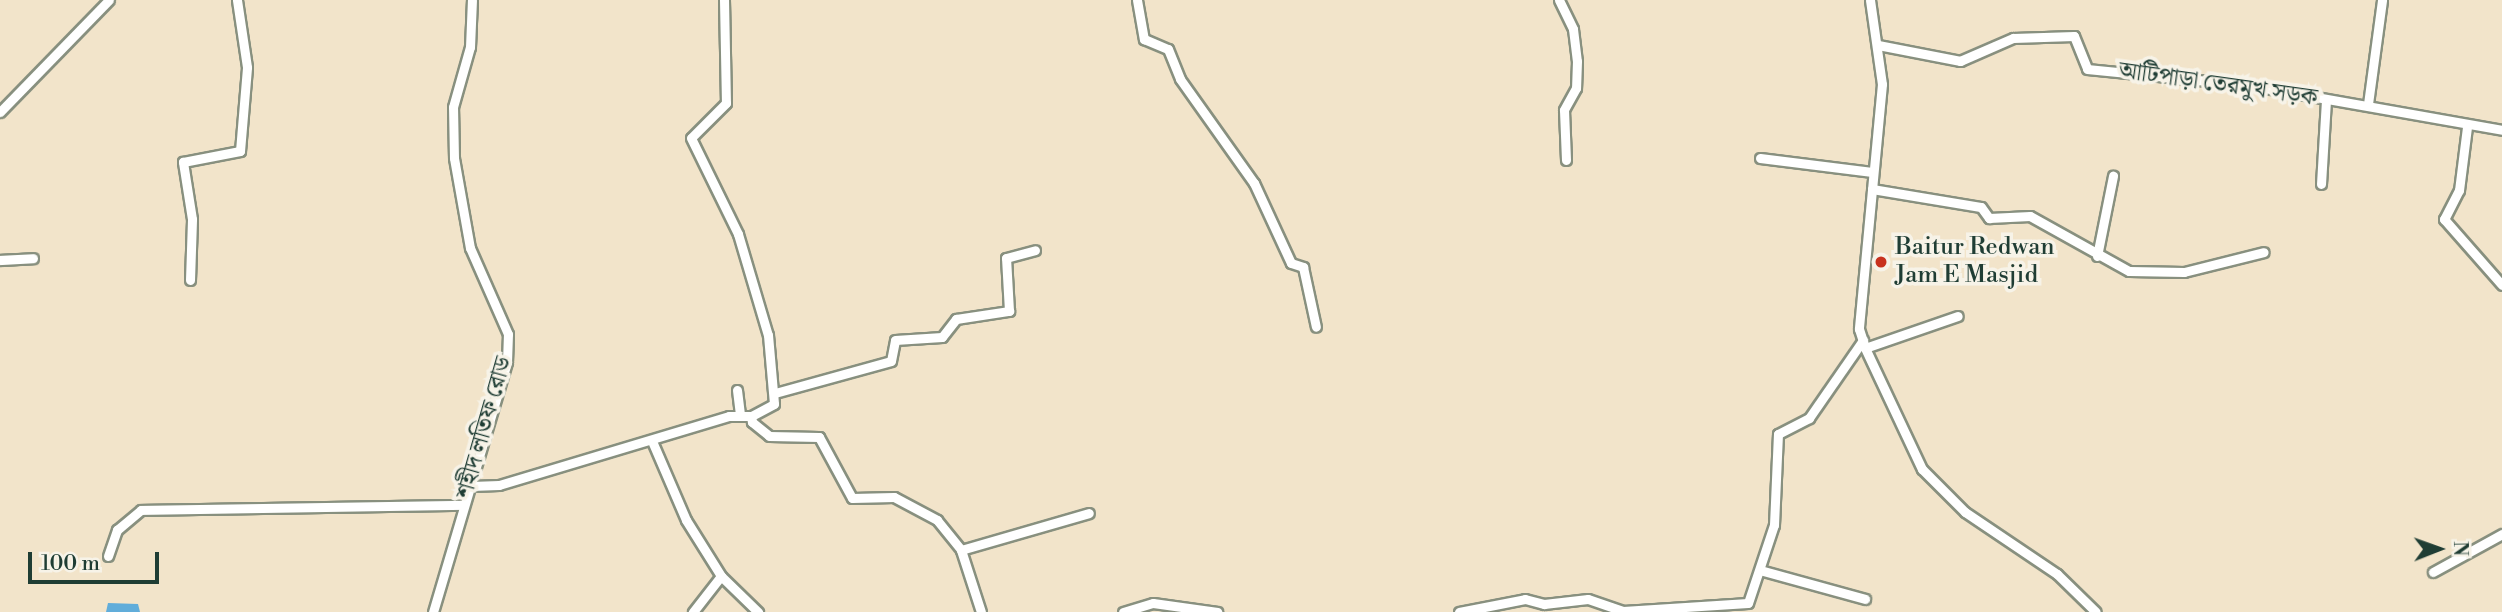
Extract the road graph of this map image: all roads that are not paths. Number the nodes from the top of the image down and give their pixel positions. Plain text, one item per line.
1 (109, 0) edge
2 (237, 0) edge
3 (472, 0) edge
4 (724, 0) edge
5 (1137, 0) edge
6 (1559, 0) edge
7 (1870, 0) edge
8 (2382, 0) edge
9 (1878, 45) junction
10 (2326, 100) junction
11 (2368, 104) junction
12 (0, 112) edge
13 (2467, 127) junction
14 (2502, 130) edge
15 (1760, 158) dead end
16 (1566, 160) dead end
17 (1872, 172) junction
18 (2113, 176) dead end
19 (2321, 184) dead end
20 (1872, 189) junction
21 (1035, 250) dead end
22 (2264, 252) dead end
23 (2097, 256) junction
24 (33, 258) dead end
25 (0, 260) edge
26 (190, 280) dead end
27 (2502, 285) edge
28 (1958, 316) dead end
29 (1317, 327) dead end
30 (1864, 344) junction
31 (737, 390) dead end
32 (775, 393) junction
33 (740, 414) junction
34 (751, 416) junction
35 (652, 441) junction
36 (471, 486) junction
37 (463, 505) junction
38 (1089, 513) dead end
39 (2502, 534) edge
40 (961, 550) junction
41 (108, 556) dead end
42 (1760, 570) junction
43 (2433, 572) dead end
44 (721, 576) junction
45 (1865, 598) dead end
46 (433, 612) edge
47 (693, 612) edge
48 (758, 612) edge
49 (981, 612) edge
50 (1123, 612) edge
51 (1217, 612) edge
52 (1459, 612) edge
53 (2096, 612) edge

1 - 12 street
2 - 26 street
3 - 36 street, শহীদ লতিফ রোড
4 - 32 street
5 - 29 street
6 - 16 street
7 - 9 street
8 - 11 street
9 - 10 street, আটিপাড়া তেরমুখ সড়ক
9 - 17 street
10 - 11 street, আটিপাড়া তেরমুখ সড়ক
10 - 19 street
11 - 13 street, আটিপাড়া তেরমুখ সড়ক
13 - 14 street, আটিপাড়া তেরমুখ সড়ক
13 - 27 street
15 - 17 street
17 - 20 street
18 - 23 street
20 - 23 street
20 - 30 street
21 - 32 street
22 - 23 street
24 - 25 street
28 - 30 street
30 - 42 street
30 - 53 street
31 - 33 street
32 - 34 street
33 - 34 street
33 - 35 street
34 - 40 street
35 - 36 street
35 - 44 street
36 - 37 street, শহীদ লতিফ রোড
37 - 41 street
37 - 46 street, শহীদ লতিফ রোড
38 - 40 street
39 - 43 street
40 - 49 street
42 - 45 street
42 - 52 street
44 - 47 street
44 - 48 street
50 - 51 street

